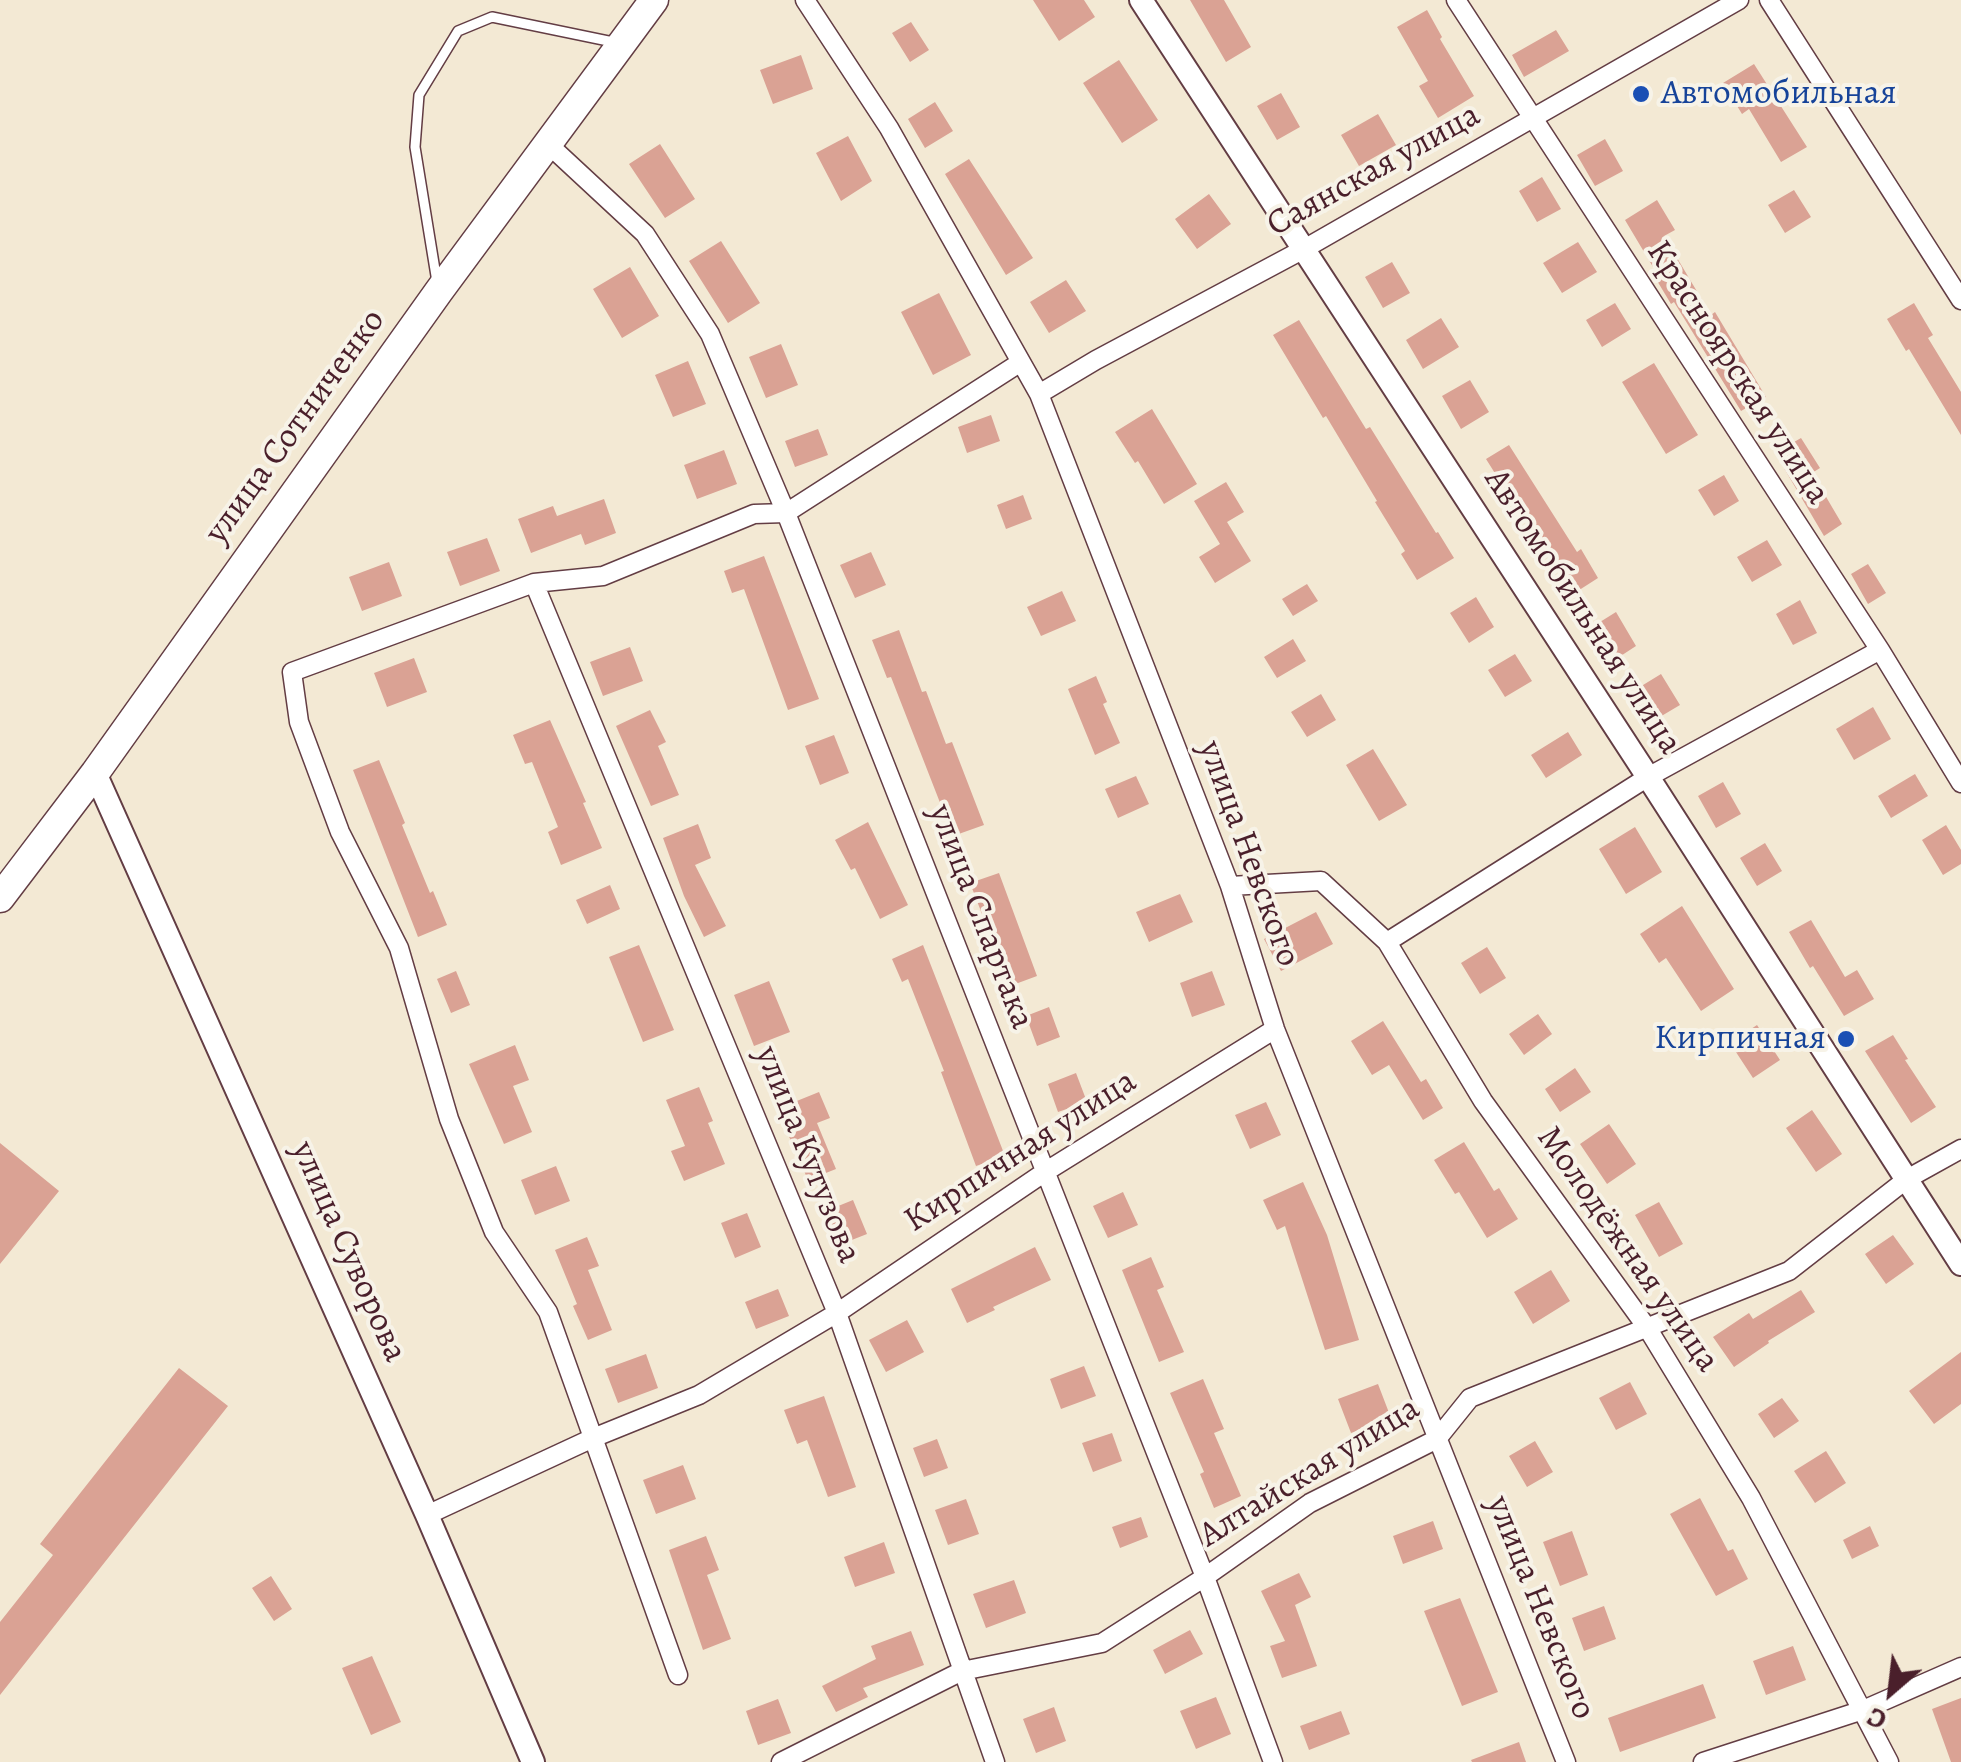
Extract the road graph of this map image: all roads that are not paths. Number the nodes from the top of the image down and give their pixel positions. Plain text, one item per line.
1 (654, 0) edge
2 (805, 0) edge
3 (1141, 0) edge
4 (1456, 0) edge
5 (1739, 0) edge
6 (1769, 0) edge
7 (620, 44) junction
8 (1532, 119) junction
9 (548, 144) junction
10 (1304, 249) junction
11 (438, 291) junction
12 (1961, 300) edge
13 (1022, 362) junction
14 (1038, 394) junction
15 (786, 513) junction
16 (534, 583) junction
17 (1880, 650) junction
18 (95, 772) junction
19 (1648, 777) junction
20 (1961, 783) edge
21 (1230, 886) junction
22 (0, 898) edge
23 (1387, 942) junction
24 (1275, 1029) junction
25 (1961, 1148) edge
26 (1044, 1172) junction
27 (1907, 1179) junction
28 (1961, 1264) edge
29 (837, 1312) junction
30 (1648, 1329) junction
31 (593, 1438) junction
32 (1437, 1439) junction
33 (427, 1515) junction
34 (1205, 1577) junction
35 (1961, 1667) edge
36 (962, 1671) junction
37 (678, 1675) dead end
38 (1864, 1710) junction
39 (533, 1762) edge
40 (781, 1762) edge
41 (994, 1762) edge
42 (1273, 1762) edge
43 (1566, 1762) edge
44 (1704, 1762) edge
45 (1889, 1762) edge

1 - 7 main road, улица Сотниченко
2 - 13 street, улица Невского
3 - 10 street, Автомобильная улица
4 - 8 street, Красноярская улица
5 - 8 street, Саянская улица
6 - 12 street
7 - 9 main road, улица Сотниченко
7 - 11 lane
8 - 10 street, Саянская улица
8 - 17 street, Красноярская улица
9 - 11 main road, улица Сотниченко
9 - 15 street, улица Спартака
10 - 14 street, Саянская улица
10 - 19 street, Автомобильная улица
11 - 18 main road, улица Сотниченко
13 - 14 street, улица Невского
13 - 15 street
14 - 21 street, улица Невского
15 - 16 street
15 - 26 street, улица Спартака
16 - 29 street, улица Кутузова
16 - 31 street
17 - 19 street
17 - 20 street, Красноярская улица
18 - 22 main road, улица Сотниченко
18 - 33 street, улица Суворова
19 - 23 street
19 - 27 street, Автомобильная улица
21 - 23 street, Молодёжная улица
21 - 24 street, улица Невского
23 - 30 street, Молодёжная улица
24 - 26 street, Кирпичная улица
24 - 32 street, улица Невского
25 - 27 street, Алтайская улица
26 - 29 street, Кирпичная улица
26 - 34 street, улица Спартака
27 - 28 street, Автомобильная улица
27 - 30 street, Алтайская улица
29 - 31 street, Кирпичная улица
29 - 36 street, улица Кутузова
30 - 32 street, Алтайская улица
30 - 38 street, Молодёжная улица
31 - 33 street, Кирпичная улица
31 - 37 street
32 - 34 street, Алтайская улица
32 - 43 street, улица Невского
33 - 39 street, улица Суворова
34 - 36 street, Алтайская улица
34 - 42 street, улица Спартака
35 - 38 street
36 - 40 street, Алтайская улица
36 - 41 street, улица Кутузова
38 - 44 street
38 - 45 street, Молодёжная улица

